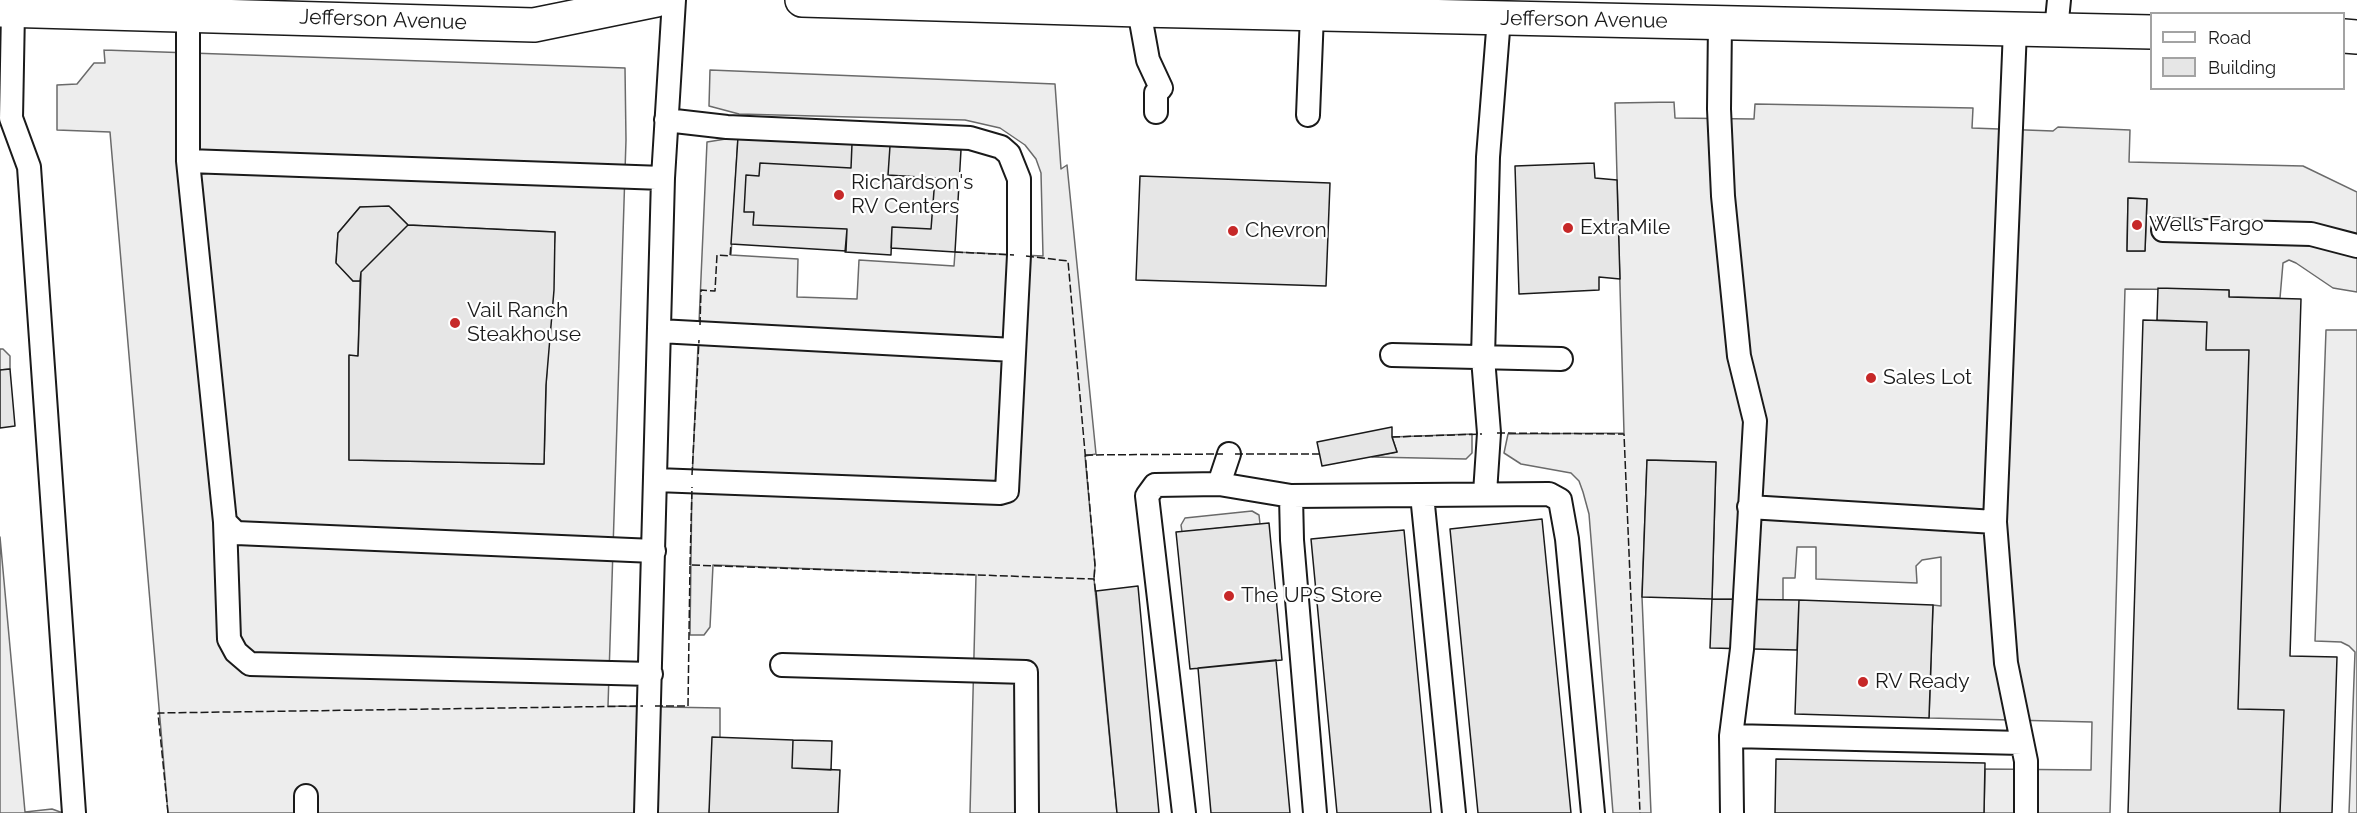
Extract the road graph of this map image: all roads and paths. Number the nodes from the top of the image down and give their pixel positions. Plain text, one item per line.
1 (656, 0) edge
2 (674, 0) edge
3 (801, 0) edge
4 (1140, 5) edge
5 (6, 10) edge
6 (1312, 14) junction
7 (188, 15) junction
8 (2058, 15) edge
9 (1499, 18) junction
10 (1720, 23) junction
11 (2015, 29) junction
12 (2150, 32) edge
13 (1156, 112) dead end
14 (1308, 115) dead end
15 (6, 117) edge
16 (666, 120) junction
17 (188, 161) junction
18 (663, 178) junction
19 (2163, 230) dead end
20 (2357, 246) edge
21 (660, 331) junction
22 (1014, 350) junction
23 (1392, 355) dead end
24 (1483, 358) junction
25 (1561, 359) dead end
26 (1229, 454) dead end
27 (656, 480) junction
28 (1219, 484) junction
29 (1485, 493) junction
30 (1422, 495) junction
31 (1291, 496) junction
32 (1749, 507) junction
33 (225, 522) junction
34 (1995, 522) junction
35 (654, 550) junction
36 (782, 665) dead end
37 (651, 674) junction
38 (1731, 736) junction
39 (2022, 743) junction
40 (74, 813) edge
41 (646, 813) edge
42 (1027, 813) edge
43 (1184, 813) edge
44 (1315, 813) edge
45 (1454, 813) edge
46 (1593, 813) edge
47 (1732, 813) edge
48 (2026, 813) edge

1 - 7 main road, Jefferson Avenue
2 - 16 lane
3 - 4 main road, Jefferson Avenue
4 - 6 main road, Jefferson Avenue
4 - 13 lane
5 - 7 main road, Jefferson Avenue
5 - 15 lane
6 - 9 main road, Jefferson Avenue
6 - 14 lane
7 - 17 lane
8 - 11 main road, Jefferson Avenue
8 - 12 main road, Jefferson Avenue
9 - 10 main road, Jefferson Avenue
9 - 24 lane
10 - 11 main road, Jefferson Avenue
10 - 32 lane
11 - 34 lane
15 - 40 lane
16 - 18 lane
16 - 22 lane
17 - 18 lane
17 - 33 lane
18 - 21 lane
19 - 20 lane
21 - 22 lane
21 - 27 lane
22 - 27 lane
23 - 24 lane
24 - 25 lane
24 - 29 lane
26 - 28 lane
27 - 35 lane
28 - 31 lane
28 - 43 lane
29 - 30 lane
29 - 46 lane
30 - 31 lane
30 - 45 lane
31 - 44 lane
32 - 34 lane
32 - 38 lane
33 - 35 lane
33 - 37 lane
34 - 39 lane
35 - 37 lane
36 - 42 lane
37 - 41 lane
38 - 39 lane
38 - 47 lane
39 - 48 lane

